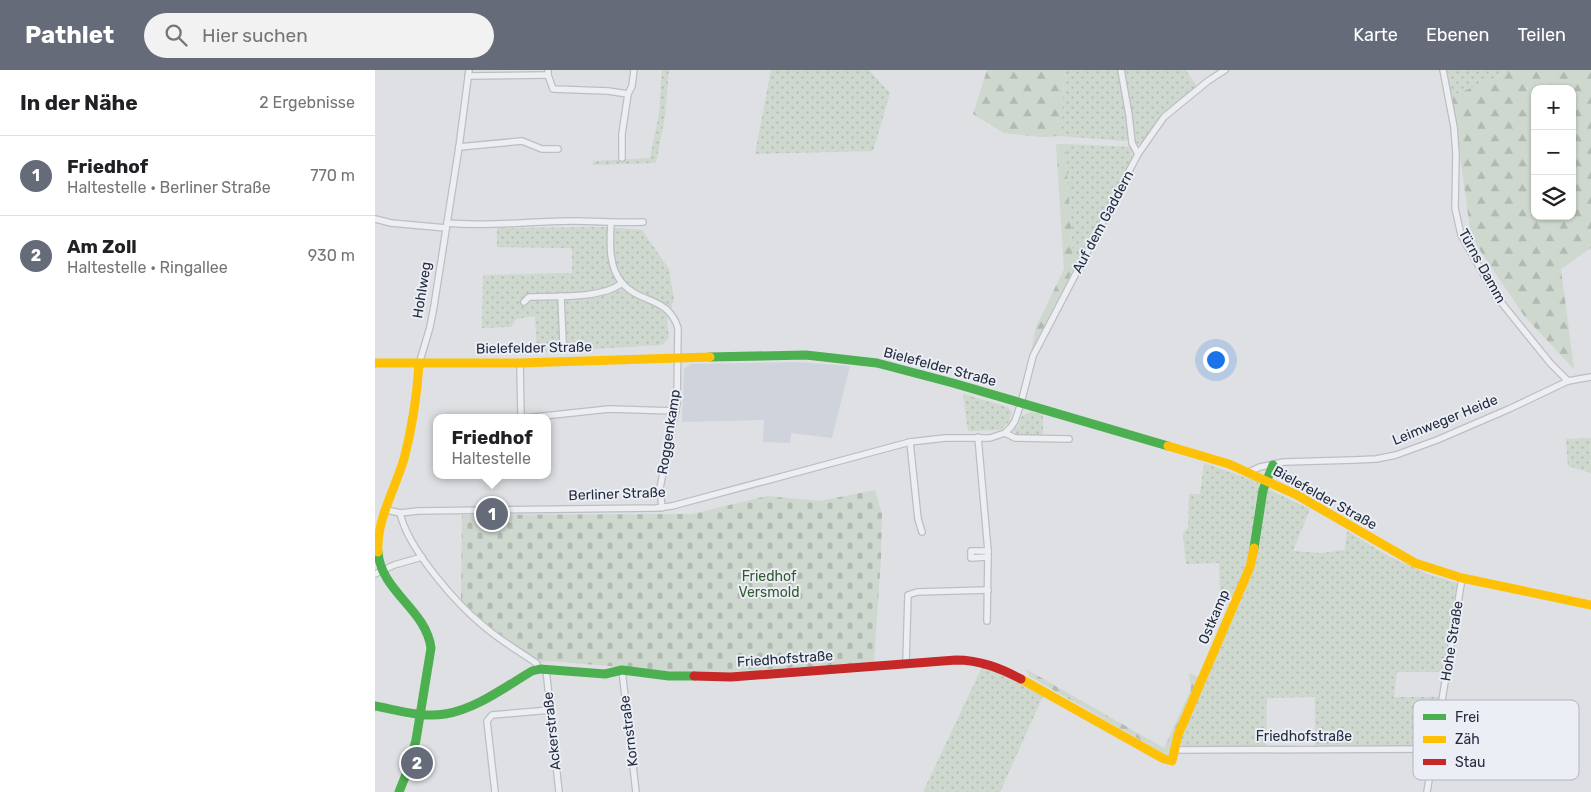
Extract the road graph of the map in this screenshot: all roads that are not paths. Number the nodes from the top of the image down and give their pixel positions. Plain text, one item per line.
1 (634, 70) edge
2 (1121, 70) edge
3 (1225, 70) edge
4 (1443, 70) edge
5 (469, 73) edge
6 (548, 73) edge
7 (628, 94) junction
8 (459, 147) junction
9 (558, 149) dead end
10 (1138, 154) junction
11 (621, 158) dead end
12 (375, 219) edge
13 (643, 222) dead end
14 (611, 223) junction
15 (446, 225) junction
16 (622, 283) junction
17 (561, 296) junction
18 (524, 302) dead end
19 (563, 343) dead end
20 (678, 357) junction
21 (375, 363) edge
22 (520, 363) junction
23 (419, 364) junction
24 (1591, 377) edge
25 (1568, 381) junction
26 (1021, 403) junction
27 (676, 411) junction
28 (521, 414) edge
29 (551, 415) edge
30 (1005, 433) junction
31 (978, 437) junction
32 (1069, 439) dead end
33 (910, 442) junction
34 (1273, 464) junction
35 (1249, 472) junction
36 (1267, 480) junction
37 (662, 508) junction
38 (387, 510) junction
39 (400, 513) junction
40 (379, 522) edge
41 (922, 532) dead end
42 (422, 557) junction
43 (378, 572) edge
44 (1462, 578) junction
45 (987, 590) junction
46 (1591, 606) edge
47 (987, 622) dead end
48 (906, 662) junction
49 (543, 669) junction
50 (622, 670) junction
51 (1442, 700) edge
52 (375, 706) edge
53 (550, 710) junction
54 (421, 713) junction
55 (1413, 749) edge
56 (1174, 750) junction
57 (1172, 761) joint
58 (402, 791) edge
59 (495, 792) edge
60 (559, 792) edge
61 (636, 792) edge

1 - 7 street
2 - 10 street
3 - 10 street, Auf dem Gaddern
4 - 25 street, Türns Damm
5 - 6 street
5 - 8 street, Hohlweg
6 - 7 street
7 - 11 street
8 - 9 street
8 - 15 street, Hohlweg
10 - 26 street, Auf dem Gaddern
12 - 15 street
13 - 14 street
14 - 15 street
14 - 16 street
15 - 23 street, Hohlweg
16 - 17 street
16 - 20 street, Roggenkamp
17 - 18 street
17 - 19 street
20 - 22 street, Bielefelder Straße
20 - 26 street, Bielefelder Straße
20 - 27 street, Roggenkamp
21 - 23 street, Bielefelder Straße
22 - 23 street, Bielefelder Straße
22 - 28 street
23 - 38 street, Hohlweg
24 - 25 street, Leimweger Heide
25 - 34 street, Leimweger Heide
26 - 30 street
26 - 35 street, Bielefelder Straße
27 - 29 street
27 - 37 street, Roggenkamp
30 - 31 street, Berliner Straße
30 - 32 street, Berliner Straße
31 - 33 street, Berliner Straße
31 - 45 street
33 - 37 street, Berliner Straße
33 - 41 street
34 - 35 street, Leimweger Heide
34 - 36 street
35 - 36 street, Bielefelder Straße
36 - 44 street, Bielefelder Straße
36 - 56 street, Ostkamp
37 - 39 street, Berliner Straße
38 - 39 street, Berliner Straße
38 - 40 street
39 - 42 street
40 - 43 street
42 - 43 street
42 - 49 street
43 - 54 street
44 - 46 street, Bielefelder Straße
44 - 51 street, Hohe Straße
45 - 47 street
45 - 48 street
48 - 50 street, Friedhofstraße
48 - 57 street, Friedhofstraße
49 - 50 street, Friedhofstraße
49 - 53 street, Ackerstraße
49 - 54 street
50 - 61 street, Kornstraße
52 - 54 street
53 - 59 street
53 - 60 street, Ackerstraße
54 - 58 street
55 - 56 street, Friedhofstraße
56 - 57 street, Ostkamp

